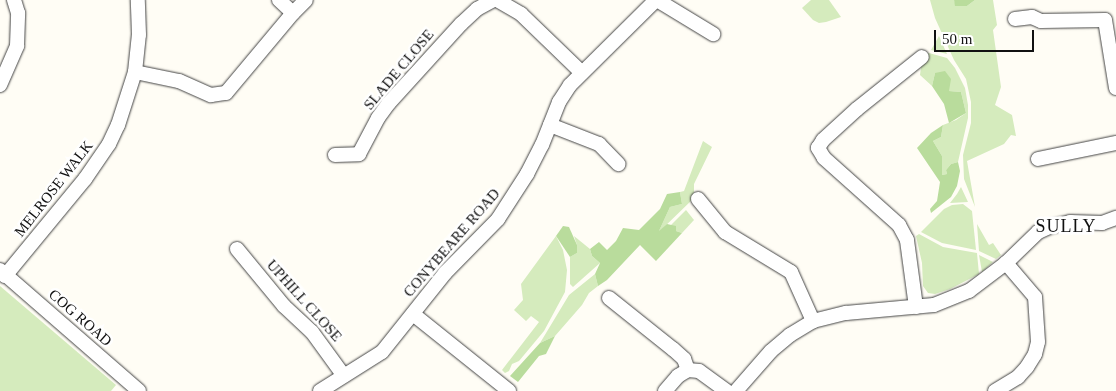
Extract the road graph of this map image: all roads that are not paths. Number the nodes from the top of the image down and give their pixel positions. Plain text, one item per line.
1 (14, 0) edge
2 (138, 0) edge
3 (279, 0) edge
4 (306, 0) edge
5 (495, 0) edge
6 (656, 0) edge
7 (293, 13) junction
8 (1015, 19) dead end
9 (713, 34) dead end
10 (922, 56) dead end
11 (4, 68) edge
12 (135, 72) junction
13 (581, 72) junction
14 (0, 85) edge
15 (1116, 88) edge
16 (550, 125) junction
17 (1116, 142) edge
18 (335, 155) dead end
19 (1038, 158) dead end
20 (618, 164) dead end
21 (698, 199) dead end
22 (1116, 218) edge
23 (237, 249) dead end
24 (1006, 263) junction
25 (3, 273) edge
26 (609, 298) dead end
27 (916, 307) junction
28 (413, 314) junction
29 (813, 321) junction
30 (688, 370) junction
31 (344, 376) junction
32 (139, 391) edge
33 (320, 391) edge
34 (510, 391) edge
35 (665, 391) edge
36 (728, 391) edge
37 (736, 391) edge
38 (995, 391) edge

1 - 11 street
2 - 12 street, MELROSE WALK
3 - 7 street
4 - 7 street
5 - 13 street, SLADE CLOSE
5 - 18 street, SLADE CLOSE
6 - 9 street
6 - 13 street, CONYBEARE ROAD
7 - 12 street
8 - 15 street
10 - 27 street
11 - 14 street
12 - 25 street, MELROSE WALK
13 - 16 street, CONYBEARE ROAD
16 - 20 street
16 - 28 street, CONYBEARE ROAD
17 - 19 street
21 - 29 street
22 - 24 street
23 - 31 street, UPHILL CLOSE
24 - 27 street
24 - 38 street
25 - 32 street, COG ROAD
26 - 30 street
27 - 29 street
28 - 31 street, CONYBEARE ROAD
28 - 34 street
29 - 37 street
30 - 35 street
30 - 36 street
31 - 33 street, CONYBEARE ROAD

